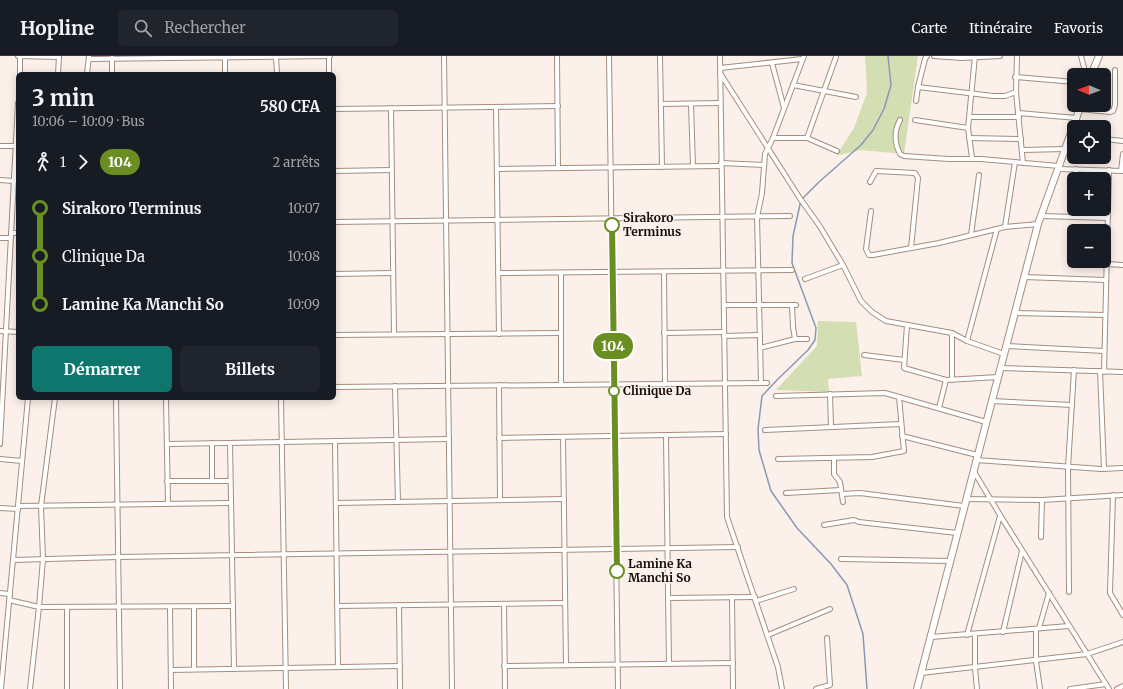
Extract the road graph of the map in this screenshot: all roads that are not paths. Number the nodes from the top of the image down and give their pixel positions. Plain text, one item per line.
1 (20, 56) edge
2 (59, 56) edge
3 (276, 56) edge
4 (329, 56) edge
5 (444, 56) edge
6 (557, 56) edge
7 (609, 56) edge
8 (660, 56) edge
9 (720, 56) edge
10 (927, 56) edge
11 (934, 56) edge
12 (996, 56) edge
13 (1000, 56) edge
14 (1017, 56) edge
15 (1081, 56) edge
16 (1099, 56) edge
17 (89, 57) edge
18 (225, 57) edge
19 (836, 57) dead end
20 (975, 57) edge
21 (112, 58) junction
22 (803, 58) edge
23 (772, 63) junction
24 (1084, 68) edge
25 (1094, 68) edge
26 (1115, 70) dead end
27 (720, 71) junction
28 (20, 72) edge
29 (58, 72) edge
30 (87, 72) edge
31 (112, 72) edge
32 (225, 72) edge
33 (276, 72) edge
34 (329, 72) edge
35 (1015, 77) junction
36 (1067, 81) edge
37 (793, 85) junction
38 (918, 87) junction
39 (824, 91) junction
40 (1016, 92) junction
41 (971, 94) junction
42 (856, 97) dead end
43 (916, 102) dead end
44 (720, 103) junction
45 (661, 104) junction
46 (691, 104) junction
47 (558, 106) junction
48 (444, 107) junction
49 (496, 107) junction
50 (391, 108) junction
51 (784, 108) junction
52 (336, 109) edge
53 (1079, 112) edge
54 (1111, 112) edge
55 (1018, 115) junction
56 (969, 116) junction
57 (1077, 118) joint
58 (900, 120) dead end
59 (915, 120) dead end
60 (968, 128) junction
61 (773, 138) junction
62 (807, 138) junction
63 (969, 138) junction
64 (1021, 139) junction
65 (1111, 140) edge
66 (1123, 141) edge
67 (0, 146) edge
68 (16, 146) edge
69 (1067, 146) edge
70 (768, 148) junction
71 (1022, 150) junction
72 (1065, 150) junction
73 (837, 151) dead end
74 (1123, 154) edge
75 (16, 158) edge
76 (972, 158) junction
77 (1015, 162) junction
78 (1023, 163) junction
79 (721, 165) junction
80 (764, 165) junction
81 (692, 166) junction
82 (611, 167) junction
83 (662, 167) junction
84 (1059, 167) junction
85 (558, 168) junction
86 (497, 169) junction
87 (1076, 169) joint
88 (392, 170) junction
89 (1109, 170) junction
90 (336, 171) edge
91 (1122, 171) edge
92 (979, 175) dead end
93 (0, 180) edge
94 (14, 181) junction
95 (870, 182) dead end
96 (871, 211) dead end
97 (790, 216) dead end
98 (1041, 216) junction
99 (722, 217) junction
100 (757, 217) junction
101 (1073, 217) joint
102 (1108, 218) junction
103 (612, 219) junction
104 (498, 220) junction
105 (446, 221) junction
106 (336, 222) edge
107 (393, 222) junction
108 (1038, 224) junction
109 (1108, 224) edge
110 (1005, 227) junction
111 (997, 229) junction
112 (11, 233) junction
113 (16, 233) edge
114 (971, 235) junction
115 (0, 238) edge
116 (11, 238) junction
117 (911, 248) junction
118 (1111, 264) edge
119 (843, 265) junction
120 (1123, 265) edge
121 (1107, 268) edge
122 (792, 270) dead end
123 (723, 271) junction
124 (758, 271) junction
125 (612, 272) junction
126 (664, 272) junction
127 (393, 273) junction
128 (498, 273) junction
129 (561, 273) junction
130 (336, 274) edge
131 (1024, 277) junction
132 (805, 279) dead end
133 (1106, 280) junction
134 (724, 305) junction
135 (759, 306) junction
136 (1014, 313) junction
137 (1105, 315) junction
138 (907, 325) junction
139 (0, 331) edge
140 (6, 332) junction
141 (16, 332) edge
142 (561, 333) junction
143 (664, 333) junction
144 (394, 334) junction
145 (447, 334) junction
146 (499, 334) junction
147 (724, 334) junction
148 (952, 334) junction
149 (336, 335) edge
150 (760, 335) junction
151 (795, 339) junction
152 (807, 339) dead end
153 (967, 341) junction
154 (1006, 346) junction
155 (760, 348) junction
156 (1104, 351) junction
157 (1004, 354) junction
158 (864, 355) dead end
159 (904, 360) junction
160 (1000, 368) junction
161 (1074, 370) junction
162 (1102, 372) junction
163 (1123, 372) edge
164 (998, 377) junction
165 (946, 380) junction
166 (952, 380) junction
167 (725, 383) junction
168 (761, 383) junction
169 (767, 383) dead end
170 (614, 384) junction
171 (665, 384) junction
172 (499, 385) junction
173 (561, 385) junction
174 (395, 386) junction
175 (448, 386) junction
176 (336, 387) edge
177 (830, 394) junction
178 (776, 396) dead end
179 (899, 397) junction
180 (28, 400) edge
181 (55, 400) edge
182 (116, 400) edge
183 (166, 400) edge
184 (282, 400) edge
185 (991, 401) junction
186 (1072, 405) junction
187 (939, 408) junction
188 (1, 422) edge
189 (986, 422) junction
190 (901, 424) junction
191 (831, 427) junction
192 (765, 430) dead end
193 (726, 434) junction
194 (615, 436) junction
195 (666, 436) junction
196 (902, 436) junction
197 (563, 437) junction
198 (499, 438) junction
199 (449, 439) junction
200 (396, 440) junction
201 (335, 441) junction
202 (282, 442) junction
203 (212, 443) junction
204 (230, 443) junction
205 (0, 444) edge
206 (167, 444) junction
207 (977, 457) junction
208 (834, 458) junction
209 (0, 459) edge
210 (778, 459) dead end
211 (22, 461) junction
212 (1068, 467) junction
213 (1123, 468) edge
214 (1104, 469) junction
215 (973, 470) junction
216 (230, 480) junction
217 (212, 481) junction
218 (167, 482) junction
219 (841, 492) junction
220 (786, 493) dead end
221 (1113, 495) junction
222 (1123, 495) edge
223 (1068, 497) junction
224 (564, 499) junction
225 (990, 499) junction
226 (500, 500) junction
227 (1042, 500) junction
228 (450, 501) junction
229 (398, 502) junction
230 (843, 502) dead end
231 (965, 502) junction
232 (231, 503) junction
233 (336, 503) junction
234 (168, 504) junction
235 (118, 505) junction
236 (41, 506) junction
237 (0, 508) edge
238 (18, 508) junction
239 (1000, 515) junction
240 (824, 524) dead end
241 (957, 533) junction
242 (1041, 538) dead end
243 (738, 547) junction
244 (667, 548) junction
245 (616, 549) junction
246 (564, 550) junction
247 (1022, 551) junction
248 (450, 552) junction
249 (284, 554) junction
250 (336, 554) junction
251 (232, 555) junction
252 (118, 557) junction
253 (43, 559) junction
254 (842, 559) dead end
255 (13, 560) junction
256 (950, 561) junction
257 (794, 589) dead end
258 (1069, 592) dead end
259 (1049, 593) junction
260 (0, 594) edge
261 (10, 594) junction
262 (732, 597) junction
263 (668, 598) junction
264 (756, 599) junction
265 (9, 600) junction
266 (565, 603) junction
267 (451, 604) junction
268 (504, 604) junction
269 (399, 605) junction
270 (194, 606) junction
271 (232, 606) junction
272 (337, 606) junction
273 (119, 607) junction
274 (170, 607) junction
275 (39, 608) junction
276 (67, 608) junction
277 (830, 609) dead end
278 (1123, 615) edge
279 (1069, 626) junction
280 (1038, 629) junction
281 (1003, 632) junction
282 (975, 634) junction
283 (768, 635) junction
284 (967, 635) junction
285 (931, 637) junction
286 (827, 638) dead end
287 (1123, 642) edge
288 (1087, 654) junction
289 (1036, 660) junction
290 (733, 663) junction
291 (618, 664) junction
292 (669, 664) junction
293 (566, 665) junction
294 (400, 666) junction
295 (504, 666) junction
296 (338, 667) junction
297 (234, 668) junction
298 (286, 668) junction
299 (975, 668) junction
300 (194, 669) junction
301 (171, 670) junction
302 (921, 673) junction
303 (1106, 684) junction
304 (1123, 686) edge
305 (1, 687) edge
306 (828, 687) edge
307 (1101, 687) edge
308 (30, 689) edge
309 (67, 689) edge
310 (120, 689) edge
311 (171, 689) edge
312 (286, 689) edge
313 (400, 689) edge
314 (452, 689) edge
315 (505, 689) edge
316 (618, 689) edge
317 (733, 689) edge
318 (782, 689) edge
319 (816, 689) edge
320 (917, 689) edge
321 (977, 689) edge
322 (1040, 689) edge
323 (1070, 689) edge
324 (1073, 689) edge
325 (1109, 689) edge
326 (1117, 689) edge

1 - 2 street
1 - 28 street
2 - 29 street
3 - 4 street
3 - 18 street
3 - 33 street
4 - 34 street
5 - 48 street
6 - 47 street
7 - 82 street
8 - 45 street
9 - 27 street
10 - 38 street
11 - 20 street
12 - 13 street
12 - 20 street
14 - 35 street
15 - 24 street
16 - 25 street
17 - 21 street
17 - 30 street
18 - 21 street
18 - 32 street
19 - 39 street
20 - 41 street
21 - 31 street
22 - 23 street
22 - 37 street
23 - 27 street
23 - 51 street
26 - 54 street
27 - 44 street
27 - 70 street
35 - 36 street
35 - 40 street
37 - 39 street
37 - 51 street
38 - 41 street
38 - 43 street
39 - 42 street
39 - 62 street
40 - 41 street
40 - 55 street
41 - 56 street
44 - 46 street
44 - 79 street
45 - 46 street
45 - 83 street
46 - 81 street
47 - 49 street
47 - 85 street
48 - 49 street
48 - 50 street
48 - 105 street
49 - 86 street
50 - 52 street
50 - 88 street
51 - 61 street
53 - 57 street
55 - 56 street
55 - 57 street
55 - 64 street
56 - 60 street
58 - 76 street
59 - 60 street
60 - 63 street
61 - 62 street
61 - 70 street
62 - 73 street
63 - 64 street
63 - 76 street
64 - 71 street
65 - 66 street
67 - 68 street
69 - 72 street
70 - 80 street
70 - 119 street
71 - 72 street
71 - 78 street
72 - 84 street
74 - 91 street
75 - 94 street
76 - 77 street
77 - 78 street
77 - 110 street
78 - 84 street
79 - 80 street
79 - 81 street
79 - 99 street
80 - 100 street
81 - 83 street
82 - 83 street
82 - 85 street
82 - 103 street
84 - 87 street
84 - 98 street
85 - 86 street
86 - 104 street
87 - 89 street
88 - 90 street
88 - 107 street
89 - 91 street
89 - 102 street
92 - 114 street
93 - 94 street
94 - 112 street
95 - 117 street
96 - 117 street
97 - 100 street
98 - 101 street
98 - 108 street
99 - 100 street
99 - 103 street
99 - 123 street
100 - 124 street
101 - 102 street
102 - 109 street
103 - 104 street
103 - 125 street
104 - 105 street
104 - 128 street
105 - 107 street
105 - 145 street
106 - 107 street
107 - 127 street
108 - 110 street
108 - 131 street
110 - 111 street
111 - 114 street
111 - 153 street
112 - 113 street
112 - 116 street
114 - 117 street
115 - 116 street
116 - 140 street
118 - 120 street
119 - 132 street
119 - 138 street
121 - 133 street
122 - 124 street
123 - 124 street
123 - 126 street
123 - 134 street
124 - 135 street
125 - 126 street
125 - 129 street
125 - 170 street
126 - 143 street
127 - 130 street
127 - 144 street
128 - 129 street
128 - 146 street
129 - 142 street
131 - 133 street
131 - 136 street
133 - 137 street
134 - 135 street
134 - 147 street
135 - 150 street
135 - 151 street
136 - 137 street
136 - 154 street
137 - 156 street
138 - 148 street
138 - 159 street
139 - 140 street
140 - 141 street
140 - 188 street
142 - 146 street
142 - 173 street
143 - 147 street
143 - 171 street
144 - 145 street
144 - 149 street
145 - 146 street
145 - 175 street
147 - 150 street
147 - 167 street
148 - 153 street
148 - 166 street
150 - 155 street
151 - 152 street
151 - 155 street
153 - 157 street
154 - 156 street
154 - 157 street
155 - 168 street
156 - 162 street
157 - 160 street
158 - 159 street
159 - 165 street
160 - 161 street
160 - 164 street
161 - 162 street
161 - 186 street
162 - 163 street
162 - 214 street
164 - 166 street
164 - 185 street
165 - 166 street
165 - 187 street
167 - 168 street
167 - 171 street
167 - 193 street
168 - 169 street
170 - 171 street
170 - 173 street
170 - 194 street
172 - 173 street
172 - 175 street
172 - 198 street
174 - 175 street
174 - 176 street
174 - 200 street
175 - 199 street
177 - 178 street
177 - 179 street
177 - 191 street
179 - 187 street
179 - 190 street
180 - 211 street
181 - 236 street
182 - 235 street
183 - 206 street
184 - 202 street
185 - 186 street
185 - 189 street
186 - 212 street
187 - 189 street
188 - 205 street
189 - 207 street
190 - 191 street
190 - 196 street
191 - 192 street
193 - 195 street
193 - 243 street
194 - 195 street
194 - 197 street
194 - 245 street
195 - 244 street
196 - 207 street
196 - 208 street
197 - 198 street
197 - 224 street
198 - 226 street
199 - 200 street
199 - 228 street
200 - 201 street
200 - 229 street
201 - 202 street
201 - 233 street
202 - 204 street
202 - 249 street
203 - 204 street
203 - 206 street
203 - 217 street
204 - 216 street
206 - 218 street
207 - 212 street
207 - 215 street
208 - 210 street
208 - 219 street
209 - 211 street
211 - 238 street
212 - 214 street
212 - 223 street
213 - 214 street
215 - 225 street
215 - 231 street
216 - 217 street
216 - 232 street
217 - 218 street
218 - 234 street
219 - 220 street
219 - 230 street
219 - 231 street
221 - 222 street
221 - 223 street
221 - 278 street
223 - 227 street
223 - 258 street
224 - 226 street
224 - 246 street
225 - 227 street
225 - 231 street
225 - 239 street
226 - 228 street
227 - 242 street
228 - 229 street
228 - 248 street
229 - 233 street
231 - 241 street
232 - 234 street
232 - 251 street
233 - 250 street
234 - 235 street
235 - 236 street
235 - 252 street
236 - 238 street
236 - 253 street
237 - 238 street
238 - 255 street
239 - 247 street
239 - 284 street
240 - 241 street
241 - 256 street
243 - 244 street
243 - 264 street
244 - 245 street
244 - 263 street
245 - 246 street
245 - 291 street
246 - 248 street
246 - 266 street
247 - 259 street
247 - 281 street
248 - 250 street
248 - 267 street
249 - 250 street
249 - 251 street
249 - 298 street
250 - 272 street
251 - 252 street
251 - 271 street
252 - 253 street
252 - 273 street
253 - 255 street
253 - 275 street
254 - 256 street
255 - 261 street
256 - 285 street
257 - 264 street
259 - 279 street
259 - 280 street
260 - 261 street
261 - 265 street
262 - 263 street
262 - 264 street
262 - 290 street
263 - 292 street
264 - 283 street
265 - 275 street
265 - 305 street
266 - 268 street
266 - 293 street
267 - 268 street
267 - 269 street
267 - 314 street
268 - 295 street
269 - 272 street
269 - 294 street
270 - 271 street
270 - 274 street
270 - 300 street
271 - 297 street
272 - 296 street
273 - 274 street
273 - 276 street
273 - 310 street
274 - 301 street
275 - 276 street
275 - 308 street
276 - 309 street
277 - 283 street
279 - 280 street
279 - 288 street
280 - 281 street
280 - 289 street
281 - 282 street
282 - 284 street
282 - 299 street
283 - 318 street
284 - 285 street
285 - 302 street
286 - 306 street
287 - 288 street
288 - 289 street
288 - 303 street
289 - 299 street
289 - 322 street
290 - 292 street
290 - 317 street
291 - 292 street
291 - 293 street
291 - 316 street
293 - 295 street
294 - 296 street
294 - 313 street
295 - 315 street
296 - 298 street
297 - 298 street
297 - 300 street
298 - 312 street
299 - 302 street
299 - 321 street
300 - 301 street
301 - 311 street
302 - 320 street
303 - 307 street
303 - 325 street
304 - 326 street
306 - 319 street
307 - 324 street
323 - 324 street

